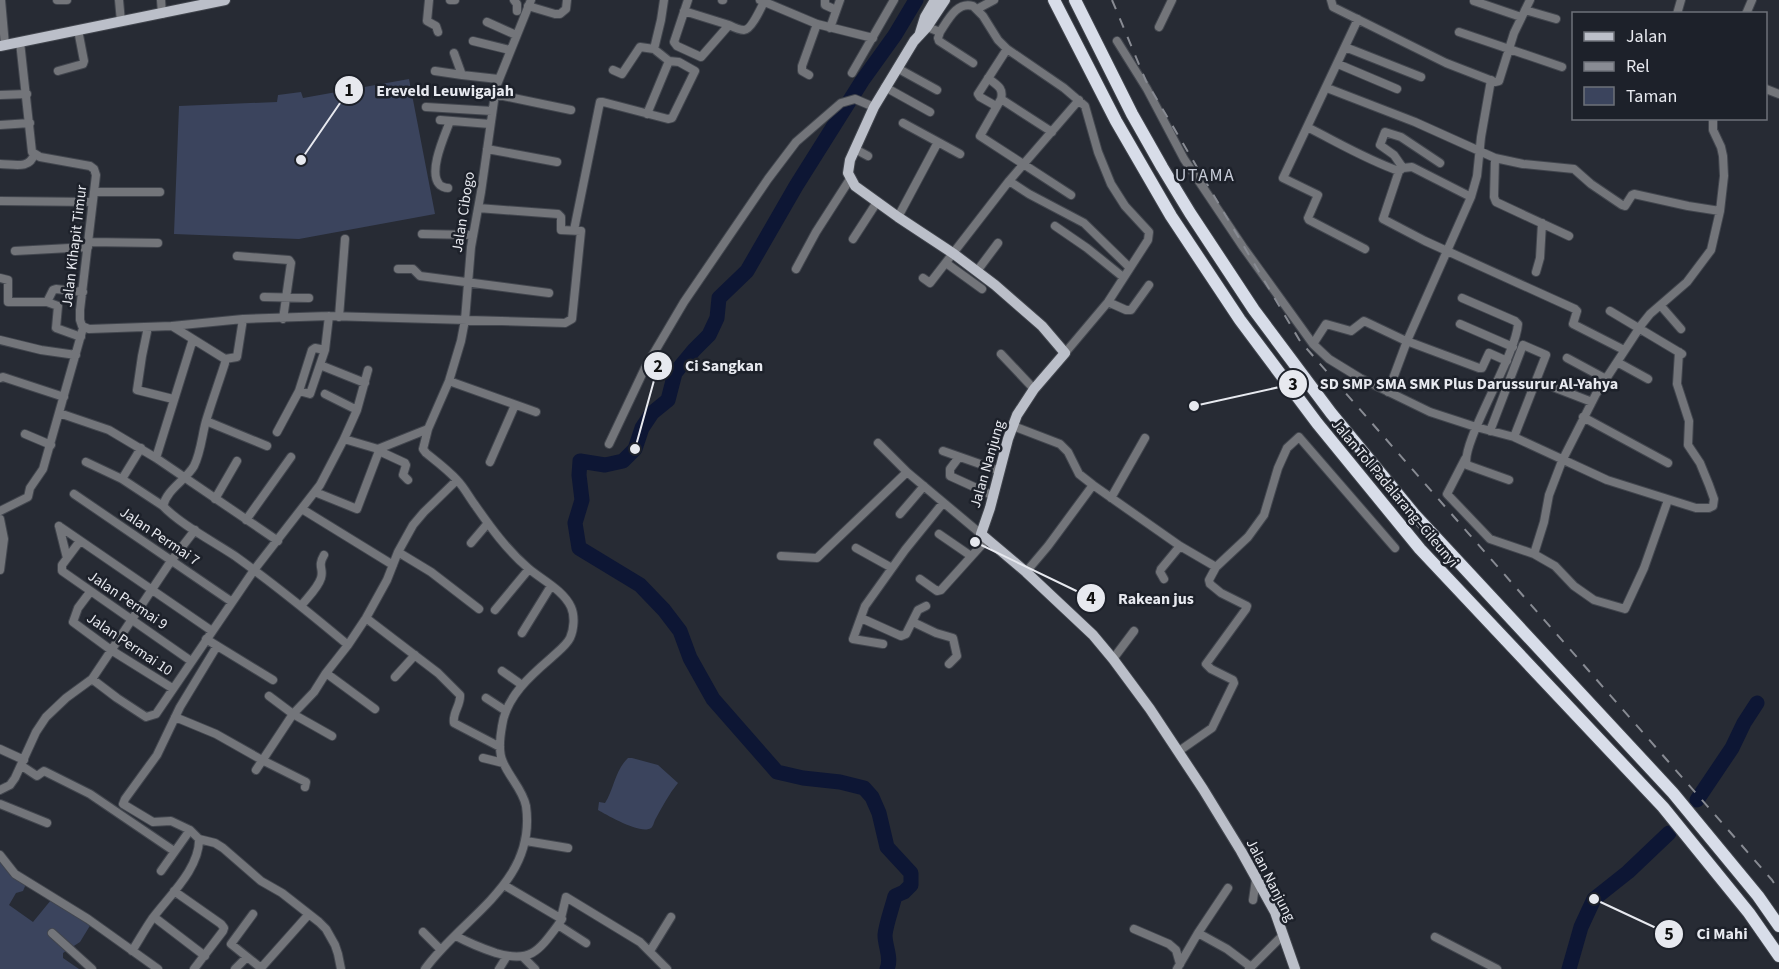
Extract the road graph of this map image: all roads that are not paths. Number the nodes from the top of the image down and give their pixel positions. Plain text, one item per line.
1 (1, 0) edge
2 (57, 0) edge
3 (67, 0) edge
4 (119, 0) edge
5 (161, 0) edge
6 (225, 0) edge
7 (429, 0) edge
8 (450, 0) edge
9 (455, 0) edge
10 (514, 0) edge
11 (567, 0) edge
12 (664, 0) edge
13 (688, 0) edge
14 (825, 0) edge
15 (840, 0) edge
16 (894, 0) edge
17 (935, 0) edge
18 (945, 0) edge
19 (994, 0) edge
20 (1054, 0) edge
21 (1075, 0) edge
22 (1172, 0) edge
23 (1331, 0) edge
24 (1530, 0) edge
25 (762, 1) edge
26 (1474, 1) edge
27 (211, 2) edge
28 (530, 3) edge
29 (977, 9) junction
30 (836, 10) junction
31 (517, 11) dead end
32 (684, 11) junction
33 (162, 14) junction
34 (1523, 14) junction
35 (1358, 19) junction
36 (1556, 19) dead end
37 (121, 22) junction
38 (487, 22) dead end
39 (817, 24) junction
40 (729, 25) junction
41 (1158, 27) dead end
42 (830, 28) junction
43 (78, 30) junction
44 (924, 30) junction
45 (438, 32) dead end
46 (940, 32) junction
47 (1459, 32) dead end
48 (516, 36) junction
49 (873, 38) junction
50 (473, 41) dead end
51 (1117, 41) dead end
52 (20, 42) junction
53 (2, 46) edge
54 (1345, 47) junction
55 (654, 49) junction
56 (1007, 49) junction
57 (1508, 49) junction
58 (510, 50) junction
59 (454, 53) dead end
60 (701, 57) junction
61 (669, 61) junction
62 (973, 63) dead end
63 (1338, 63) junction
64 (1562, 67) dead end
65 (897, 68) junction
66 (613, 70) dead end
67 (58, 71) dead end
68 (435, 71) dead end
69 (695, 71) junction
70 (852, 73) dead end
71 (462, 75) junction
72 (810, 75) dead end
73 (1421, 77) dead end
74 (988, 78) junction
75 (498, 79) junction
76 (1491, 80) junction
77 (885, 87) junction
78 (1327, 88) junction
79 (1397, 89) dead end
80 (937, 90) dead end
81 (27, 94) junction
82 (494, 94) junction
83 (0, 95) edge
84 (1079, 100) junction
85 (998, 103) junction
86 (426, 107) dead end
87 (874, 107) junction
88 (571, 110) dead end
89 (492, 111) junction
90 (930, 112) dead end
91 (647, 114) junction
92 (440, 120) dead end
93 (1713, 120) edge
94 (450, 121) junction
95 (30, 123) junction
96 (903, 123) dead end
97 (490, 124) junction
98 (0, 125) edge
99 (1307, 128) junction
100 (1052, 132) junction
101 (938, 142) junction
102 (487, 148) junction
103 (855, 149) junction
104 (1480, 153) junction
105 (34, 154) junction
106 (960, 154) dead end
107 (868, 156) dead end
108 (1495, 159) junction
109 (557, 162) dead end
110 (1440, 163) dead end
111 (0, 164) edge
112 (1024, 164) junction
113 (1401, 169) junction
114 (850, 179) junction
115 (1009, 181) junction
116 (448, 188) dead end
117 (94, 192) junction
118 (160, 192) dead end
119 (1071, 195) dead end
120 (1472, 197) junction
121 (0, 201) edge
122 (92, 202) junction
123 (877, 202) junction
124 (478, 208) junction
125 (1720, 211) junction
126 (898, 217) junction
127 (1542, 223) junction
128 (1055, 226) dead end
129 (574, 230) junction
130 (422, 234) dead end
131 (473, 236) junction
132 (1569, 236) dead end
133 (345, 239) dead end
134 (853, 239) dead end
135 (158, 243) dead end
136 (998, 243) dead end
137 (88, 245) junction
138 (1365, 249) dead end
139 (15, 251) dead end
140 (1448, 252) junction
141 (237, 256) dead end
142 (950, 259) junction
143 (1129, 267) junction
144 (398, 269) dead end
145 (796, 269) dead end
146 (977, 271) junction
147 (1536, 272) dead end
148 (0, 278) edge
149 (923, 278) dead end
150 (1123, 278) junction
151 (467, 283) junction
152 (1149, 285) dead end
153 (982, 289) dead end
154 (83, 292) junction
155 (549, 293) dead end
156 (264, 297) dead end
157 (286, 297) junction
158 (309, 298) dead end
159 (1462, 298) dead end
160 (47, 302) junction
161 (1108, 302) junction
162 (1661, 306) junction
163 (1610, 310) dead end
164 (329, 316) junction
165 (339, 317) junction
166 (243, 319) junction
167 (284, 319) junction
168 (465, 320) junction
169 (1460, 324) dead end
170 (172, 326) junction
171 (148, 327) junction
172 (83, 328) junction
173 (1638, 329) junction
174 (1681, 329) dead end
175 (81, 337) junction
176 (193, 339) junction
177 (0, 340) edge
178 (1407, 341) junction
179 (1313, 344) junction
180 (1513, 346) junction
181 (325, 350) junction
182 (1624, 350) junction
183 (1065, 353) junction
184 (1002, 354) dead end
185 (76, 355) junction
186 (1567, 358) dead end
187 (225, 359) junction
188 (1617, 362) junction
189 (320, 365) junction
190 (1508, 366) junction
191 (368, 370) dead end
192 (0, 378) edge
193 (1606, 379) junction
194 (1648, 379) dead end
195 (449, 381) junction
196 (365, 383) junction
197 (1553, 387) dead end
198 (1034, 389) junction
199 (299, 391) junction
200 (1388, 392) junction
201 (326, 394) dead end
202 (64, 397) junction
203 (173, 399) junction
204 (1592, 402) junction
205 (515, 405) junction
206 (357, 410) junction
207 (536, 412) dead end
208 (59, 413) junction
209 (1583, 417) junction
210 (206, 420) junction
211 (1013, 426) junction
212 (1476, 428) junction
213 (428, 429) junction
214 (1490, 431) junction
215 (277, 432) dead end
216 (25, 434) dead end
217 (1514, 437) junction
218 (1144, 438) dead end
219 (344, 439) junction
220 (878, 443) dead end
221 (609, 444) dead end
222 (51, 445) junction
223 (267, 446) dead end
224 (141, 448) junction
225 (379, 450) junction
226 (943, 451) dead end
227 (291, 457) dead end
228 (959, 457) junction
229 (156, 458) junction
230 (1465, 459) junction
231 (1563, 459) junction
232 (237, 461) dead end
233 (87, 462) dead end
234 (490, 462) dead end
235 (1668, 463) dead end
236 (1000, 471) junction
237 (907, 472) junction
238 (183, 478) junction
239 (122, 479) junction
240 (408, 480) dead end
241 (457, 480) junction
242 (1509, 480) dead end
243 (1093, 485) junction
244 (924, 486) junction
245 (315, 492) junction
246 (74, 494) dead end
247 (993, 496) junction
248 (1111, 498) junction
249 (215, 499) junction
250 (1668, 500) junction
251 (943, 502) junction
252 (163, 506) junction
253 (2, 507) edge
254 (302, 509) junction
255 (900, 514) dead end
256 (0, 519) edge
257 (246, 520) junction
258 (488, 523) junction
259 (195, 530) junction
260 (939, 534) dead end
261 (984, 536) junction
262 (80, 541) junction
263 (278, 541) junction
264 (471, 543) dead end
265 (1180, 546) junction
266 (856, 548) dead end
267 (1395, 548) dead end
268 (398, 552) junction
269 (1534, 554) junction
270 (324, 555) dead end
271 (781, 556) dead end
272 (971, 556) junction
273 (67, 558) junction
274 (171, 561) junction
275 (393, 565) junction
276 (1216, 567) junction
277 (892, 568) junction
278 (529, 569) junction
279 (0, 570) edge
280 (254, 570) junction
281 (1026, 572) junction
282 (920, 579) dead end
283 (1164, 579) dead end
284 (551, 586) junction
285 (152, 590) junction
286 (90, 592) junction
287 (232, 602) junction
288 (301, 606) junction
289 (926, 606) dead end
290 (479, 609) dead end
291 (495, 610) dead end
292 (366, 618) junction
293 (861, 618) junction
294 (133, 620) junction
295 (913, 622) junction
296 (212, 631) junction
297 (1134, 631) dead end
298 (522, 633) dead end
299 (206, 639) junction
300 (883, 644) dead end
301 (348, 645) junction
302 (217, 646) junction
303 (111, 650) junction
304 (415, 655) junction
305 (1113, 659) junction
306 (191, 661) junction
307 (949, 664) dead end
308 (502, 671) dead end
309 (326, 673) junction
310 (395, 677) dead end
311 (92, 679) junction
312 (273, 680) dead end
313 (522, 685) junction
314 (172, 688) junction
315 (269, 696) dead end
316 (486, 698) dead end
317 (375, 709) dead end
318 (506, 711) junction
319 (294, 714) junction
320 (175, 717) junction
321 (332, 736) dead end
322 (500, 747) junction
323 (0, 749) edge
324 (1179, 751) junction
325 (483, 758) dead end
326 (262, 760) junction
327 (23, 763) junction
328 (503, 763) junction
329 (256, 770) dead end
330 (305, 788) dead end
331 (0, 790) edge
332 (0, 804) edge
333 (47, 823) dead end
334 (189, 830) junction
335 (199, 839) junction
336 (526, 841) junction
337 (568, 848) dead end
338 (174, 851) junction
339 (0, 855) edge
340 (161, 871) dead end
341 (1256, 879) junction
342 (504, 885) junction
343 (1228, 888) dead end
344 (174, 891) junction
345 (1252, 900) dead end
346 (253, 914) dead end
347 (309, 914) junction
348 (154, 917) junction
349 (671, 917) dead end
350 (558, 919) junction
351 (1779, 926) edge
352 (1134, 929) dead end
353 (52, 933) dead end
354 (423, 933) dead end
355 (1198, 933) junction
356 (1283, 935) junction
357 (456, 936) junction
358 (1435, 937) dead end
359 (586, 943) dead end
360 (440, 949) junction
361 (132, 951) junction
362 (650, 951) junction
363 (205, 956) junction
364 (507, 956) junction
365 (1779, 956) edge
366 (523, 957) junction
367 (246, 958) junction
368 (1178, 966) edge
369 (663, 968) edge
370 (1250, 968) edge
371 (92, 969) edge
372 (158, 969) edge
373 (194, 969) edge
374 (235, 969) edge
375 (259, 969) edge
376 (341, 969) edge
377 (425, 969) edge
378 (499, 969) edge
379 (535, 969) edge
380 (1295, 969) edge
381 (1497, 969) edge

1 - 53 street
2 - 3 street
4 - 37 street
5 - 33 street
6 - 27 main road
7 - 45 street
8 - 9 street
10 - 31 street
11 - 28 street
12 - 55 street
13 - 32 street
14 - 30 street
15 - 30 street
16 - 49 street
17 - 44 main road
18 - 44 main road
19 - 29 street
20 - 365 highway, Jalan Tol Padalarang–Cileunyi
21 - 351 highway, Jalan Tol Padalarang–Cileunyi
22 - 41 street
23 - 35 street
24 - 34 street
25 - 39 street
25 - 40 street
26 - 34 street
27 - 33 main road
28 - 48 street, Jalan Cibogo
29 - 46 street
29 - 56 street
30 - 42 street
32 - 40 street
32 - 60 street
33 - 37 main road
34 - 36 street
34 - 57 street
35 - 54 street
35 - 76 street
37 - 43 main road
38 - 48 street
39 - 42 street
39 - 72 street
40 - 60 street
42 - 49 street
43 - 52 main road
43 - 67 street
44 - 46 street
44 - 65 main road
46 - 62 street
47 - 57 street
48 - 58 street, Jalan Cibogo
49 - 70 street
50 - 58 street
51 - 179 street
52 - 53 main road
52 - 81 street
54 - 63 street
54 - 73 street
55 - 61 street
55 - 66 street
56 - 74 street
56 - 84 street
57 - 64 street
57 - 76 street
58 - 75 street, Jalan Cibogo
59 - 71 street
60 - 69 street
61 - 69 street
61 - 91 street
63 - 78 street
63 - 79 street
65 - 77 main road
65 - 80 street
68 - 71 street
69 - 91 street
71 - 75 street
74 - 85 street
74 - 85 street
75 - 82 street, Jalan Cibogo
76 - 104 street
77 - 87 main road
77 - 90 street
78 - 99 street
78 - 104 street
81 - 83 street
81 - 95 street
82 - 88 street
82 - 89 street, Jalan Cibogo
84 - 100 street
84 - 143 street
85 - 100 street
85 - 112 street
86 - 89 street
87 - 103 main road
87 - 221 street
89 - 97 street, Jalan Cibogo
91 - 129 street
92 - 94 street
93 - 125 street
94 - 97 street
94 - 116 street
95 - 98 street
95 - 105 street
96 - 101 street
97 - 102 street, Jalan Cibogo
99 - 113 street
99 - 138 street
100 - 112 street
101 - 106 street
101 - 126 street
102 - 109 street
102 - 124 street, Jalan Cibogo
103 - 107 street
103 - 114 main road
104 - 108 street
104 - 120 street
105 - 111 street
105 - 117 street, Jalan Kihapit Timur
108 - 125 street
108 - 127 street
110 - 113 street
112 - 115 street
112 - 119 street
113 - 120 street
113 - 140 street
114 - 123 main road
114 - 145 street
115 - 142 street
115 - 143 street
117 - 118 street
117 - 122 street, Jalan Kihapit Timur
120 - 140 street
121 - 122 street
122 - 137 street, Jalan Kihapit Timur
123 - 126 main road
123 - 134 street
124 - 129 street
124 - 131 street, Jalan Cibogo
125 - 162 street
126 - 142 main road
127 - 132 street
127 - 147 street
128 - 150 street
129 - 168 street, Jalan Kihapit Timur
130 - 131 street
131 - 151 street, Jalan Cibogo
133 - 165 street
135 - 137 street
136 - 146 street
137 - 139 street
137 - 154 street, Jalan Kihapit Timur
140 - 178 street
140 - 182 street
141 - 157 street
142 - 146 main road
142 - 149 street
142 - 153 street
143 - 150 street
144 - 151 street
146 - 183 main road
148 - 160 street
150 - 161 street
151 - 155 street
151 - 168 street, Jalan Cibogo
152 - 161 street
154 - 160 street
154 - 172 street, Jalan Kihapit Timur
156 - 157 street
157 - 158 street
157 - 167 street
159 - 180 street
160 - 175 street
161 - 183 street
162 - 173 street
162 - 174 street
163 - 173 street
164 - 165 street, Jalan Kihapit Timur
164 - 167 street, Jalan Kihapit Timur
164 - 181 street
165 - 168 street, Jalan Kihapit Timur
166 - 167 street, Jalan Kihapit Timur
166 - 170 street, Jalan Kihapit Timur
166 - 187 street
168 - 195 street, Jalan Cibogo
169 - 180 street
170 - 171 street, Jalan Kihapit Timur
170 - 176 street
171 - 172 street, Jalan Kihapit Timur
171 - 203 street
172 - 175 street
173 - 182 street
173 - 250 street
175 - 185 street
176 - 187 street
176 - 203 street
177 - 185 street
178 - 179 street
178 - 190 street
178 - 200 street
179 - 200 street
180 - 190 street
181 - 189 street
181 - 199 street
182 - 188 street
183 - 198 main road, Jalan Nanjung
184 - 198 street
185 - 202 street
186 - 193 street
187 - 210 street
188 - 193 street
188 - 194 street
189 - 196 street
189 - 199 street
190 - 212 street
190 - 214 street
190 - 217 street
191 - 196 street
192 - 202 street
193 - 204 street
195 - 205 street
195 - 213 street, Jalan Cibogo
196 - 206 street
197 - 204 street
198 - 211 main road, Jalan Nanjung
199 - 215 street
200 - 212 street
201 - 206 street
202 - 208 street
203 - 229 street
204 - 209 street
205 - 207 street
205 - 234 street
206 - 219 street
208 - 222 street
208 - 224 street
209 - 231 street
209 - 235 street
210 - 223 street
210 - 238 street
211 - 236 main road, Jalan Nanjung
211 - 243 street
212 - 214 street
212 - 230 street
213 - 225 street
213 - 241 street
214 - 217 street
216 - 222 street
217 - 231 street
218 - 248 street
219 - 225 street
219 - 245 street
220 - 237 street
222 - 253 street
224 - 229 street
224 - 239 street
225 - 240 street
225 - 245 street
226 - 228 street
227 - 257 street
228 - 236 street
228 - 247 street
229 - 238 street
230 - 242 street
230 - 269 street
231 - 250 street
231 - 269 street
232 - 249 street
233 - 239 street
236 - 247 main road, Jalan Nanjung
237 - 244 street
237 - 271 street
238 - 249 street
238 - 252 street
239 - 252 street
241 - 258 street
241 - 268 street
243 - 248 street
243 - 281 street
244 - 251 street
244 - 255 street
245 - 254 street
246 - 274 street, Jalan Permai 7
247 - 261 main road, Jalan Nanjung
248 - 265 street
249 - 257 street
250 - 269 street
251 - 261 street
251 - 277 street
252 - 259 street
254 - 263 street
254 - 275 street
256 - 279 street
257 - 263 street
258 - 264 street
258 - 278 street
259 - 274 street
259 - 280 street
260 - 272 street
261 - 272 street
261 - 281 main road, Jalan Nanjung
262 - 273 street
262 - 273 street, Jalan Permai 9
262 - 285 street
263 - 280 street
265 - 276 street
265 - 283 street
266 - 277 street
267 - 276 street
268 - 275 street
268 - 290 street
270 - 288 street
272 - 282 street
273 - 286 street, Jalan Permai 9
274 - 285 street
274 - 287 street, Jalan Permai 7
275 - 292 street
276 - 324 street
277 - 293 street
278 - 284 street
278 - 291 street
280 - 287 street
280 - 288 street
281 - 305 main road, Jalan Nanjung
284 - 298 street
284 - 313 street
285 - 294 street
285 - 296 street
286 - 294 street, Jalan Permai 9
286 - 303 street, Jalan Permai 10
287 - 296 street
288 - 301 street
289 - 295 street
292 - 301 street
292 - 304 street
293 - 295 street
293 - 300 street
294 - 303 street
294 - 306 street, Jalan Permai 9
295 - 307 street
296 - 299 street
297 - 305 street
299 - 302 street
299 - 306 street
301 - 309 street
302 - 312 street
302 - 320 street
303 - 311 street
303 - 314 street, Jalan Permai 10
304 - 310 street
304 - 322 street
305 - 324 main road, Jalan Nanjung
306 - 314 street
308 - 313 street
309 - 317 street
309 - 319 street
311 - 314 street
311 - 327 street
313 - 318 street
315 - 319 street
316 - 318 street
318 - 322 street
319 - 321 street
319 - 326 street
320 - 326 street
320 - 334 street
322 - 328 street
323 - 327 street
324 - 341 main road, Jalan Nanjung
325 - 328 street
326 - 329 street
326 - 330 street
327 - 331 street
327 - 338 street
328 - 336 street
332 - 333 street
334 - 335 street
334 - 338 street
335 - 344 street
335 - 347 street
336 - 337 street
336 - 342 street
338 - 340 street
339 - 361 street
341 - 345 street
341 - 356 main road, Jalan Nanjung
342 - 350 street
342 - 357 street
343 - 355 street
344 - 348 street
344 - 363 street
346 - 367 street
347 - 375 street
347 - 376 street
348 - 361 street
348 - 363 street
349 - 362 street
350 - 359 street
350 - 362 street
350 - 366 street
352 - 368 street
353 - 371 street
354 - 360 street
355 - 368 street
355 - 370 street
356 - 370 street
356 - 380 main road, Jalan Nanjung
357 - 360 street
357 - 364 street
358 - 381 street
360 - 377 street
361 - 372 street
362 - 369 street
363 - 373 street
364 - 366 street
364 - 378 street
366 - 379 street
367 - 374 street
367 - 375 street

